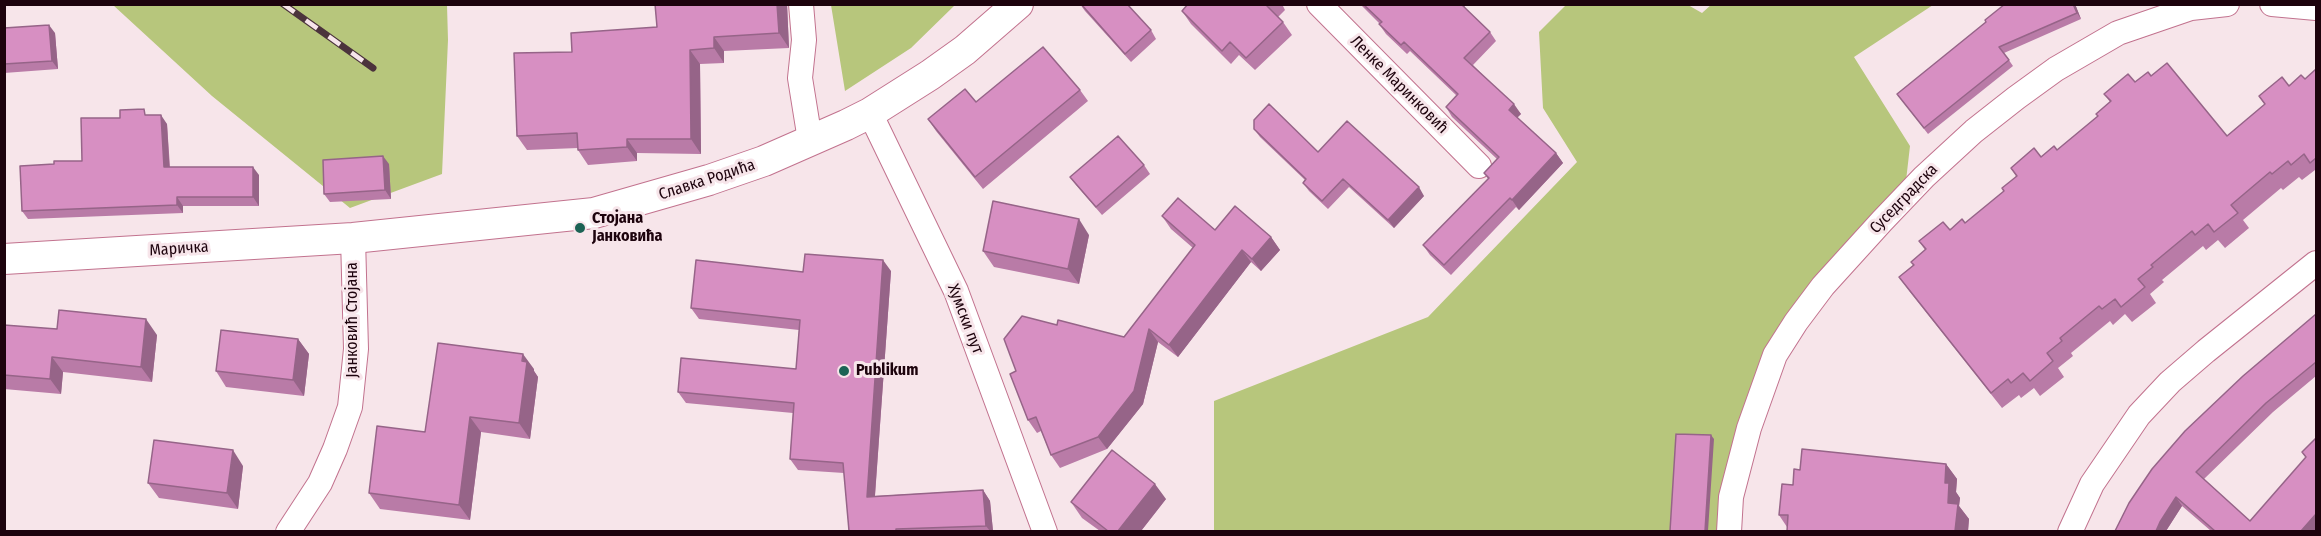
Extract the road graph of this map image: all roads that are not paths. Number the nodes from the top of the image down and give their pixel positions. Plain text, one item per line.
1 (801, 4) edge
2 (1018, 4) edge
3 (1319, 4) edge
4 (2227, 4) edge
5 (2272, 4) edge
6 (2316, 8) edge
7 (870, 113) junction
8 (810, 140) junction
9 (1479, 166) dead end
10 (353, 238) junction
11 (4, 260) edge
12 (2316, 263) edge
13 (288, 531) edge
14 (1046, 531) edge
15 (1729, 531) edge
16 (2070, 531) edge

1 - 8 street
2 - 7 street, Славка Родића
3 - 9 street, Ленке Маринковић
4 - 15 street, Суседградска
5 - 6 street
7 - 8 street, Славка Родића
7 - 14 street, Хумски пут
8 - 10 street, Славка Родића
10 - 11 street, Маричка
10 - 13 street, Јанковић Стојана
12 - 16 street

